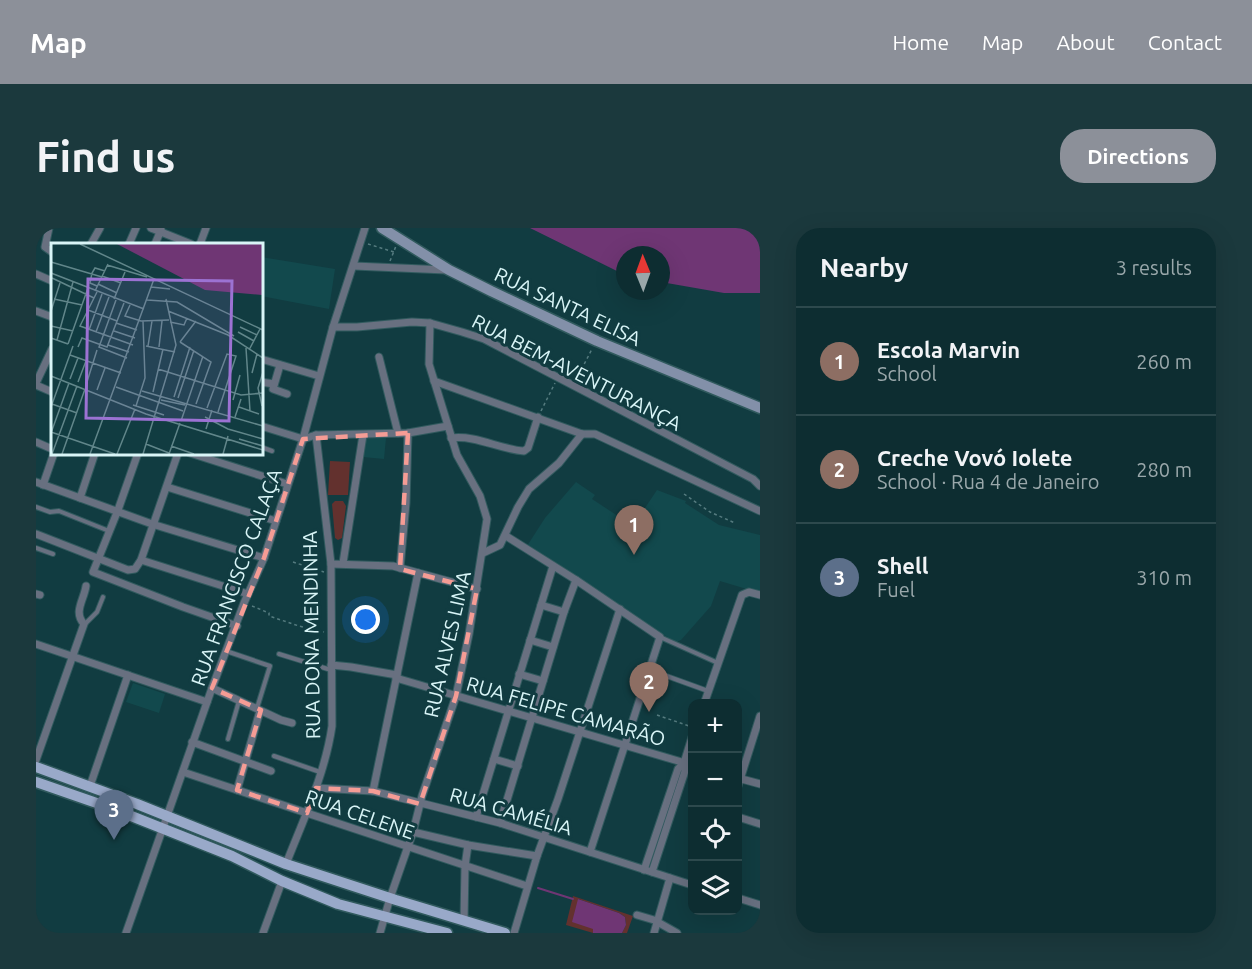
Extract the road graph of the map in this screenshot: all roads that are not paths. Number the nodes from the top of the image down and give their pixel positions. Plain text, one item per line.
1 (49, 228) edge
2 (100, 228) edge
3 (136, 228) edge
4 (151, 228) edge
5 (205, 228) edge
6 (365, 228) edge
7 (382, 228) edge
8 (161, 230) edge
9 (92, 243) edge
10 (129, 243) edge
11 (189, 243) edge
12 (200, 243) edge
13 (51, 251) edge
14 (354, 266) junction
15 (449, 270) junction
16 (36, 274) edge
17 (51, 281) edge
18 (36, 311) edge
19 (51, 317) edge
20 (430, 323) junction
21 (333, 327) junction
22 (51, 351) edge
23 (379, 357) dead end
24 (262, 359) edge
25 (280, 365) junction
26 (319, 376) junction
27 (434, 381) junction
28 (262, 382) edge
29 (36, 384) edge
30 (274, 384) junction
31 (51, 392) edge
32 (287, 394) dead end
33 (760, 408) edge
34 (538, 417) junction
35 (262, 426) edge
36 (448, 426) junction
37 (408, 433) junction
38 (398, 434) junction
39 (582, 434) junction
40 (316, 435) junction
41 (363, 435) junction
42 (452, 438) junction
43 (303, 439) junction
44 (36, 442) edge
45 (262, 447) edge
46 (51, 450) edge
47 (272, 451) dead end
48 (52, 454) edge
49 (95, 454) edge
50 (138, 454) edge
51 (178, 454) edge
52 (193, 454) edge
53 (39, 483) edge
54 (287, 484) junction
55 (760, 486) edge
56 (167, 487) junction
57 (80, 498) junction
58 (36, 507) edge
59 (118, 510) junction
60 (760, 511) edge
61 (276, 521) junction
62 (152, 524) junction
63 (110, 532) junction
64 (36, 534) edge
65 (506, 536) junction
66 (36, 548) edge
67 (483, 553) junction
68 (53, 555) dead end
69 (99, 558) junction
70 (264, 558) junction
71 (141, 560) junction
72 (343, 563) junction
73 (331, 564) junction
74 (554, 566) junction
75 (400, 568) junction
76 (418, 573) junction
77 (576, 580) junction
78 (86, 586) dead end
79 (477, 589) junction
80 (248, 594) junction
81 (760, 595) edge
82 (102, 597) dead end
83 (541, 605) junction
84 (620, 609) junction
85 (564, 612) junction
86 (84, 624) junction
87 (237, 626) junction
88 (660, 637) junction
89 (530, 640) junction
90 (36, 644) edge
91 (554, 647) junction
92 (226, 651) junction
93 (279, 654) dead end
94 (72, 656) junction
95 (718, 663) junction
96 (331, 668) junction
97 (649, 669) junction
98 (519, 674) junction
99 (128, 675) junction
100 (397, 677) junction
101 (543, 681) junction
102 (212, 688) junction
103 (708, 691) junction
104 (456, 696) junction
105 (706, 699) edge
106 (239, 700) junction
107 (207, 702) junction
108 (259, 710) junction
109 (509, 711) junction
110 (760, 716) edge
111 (532, 717) junction
112 (292, 723) dead end
113 (579, 731) junction
114 (228, 739) dead end
115 (192, 742) junction
116 (624, 746) junction
117 (688, 751) edge
118 (273, 756) dead end
119 (494, 759) junction
120 (36, 760) edge
121 (246, 762) junction
122 (684, 763) junction
123 (688, 764) edge
124 (518, 766) junction
125 (36, 767) edge
126 (742, 769) edge
127 (271, 771) dead end
128 (183, 772) junction
129 (321, 772) junction
130 (742, 779) edge
131 (36, 782) edge
132 (760, 784) edge
133 (90, 786) junction
134 (316, 788) junction
135 (237, 790) junction
136 (373, 791) junction
137 (420, 804) junction
138 (307, 813) junction
139 (167, 815) junction
140 (476, 817) junction
141 (742, 818) edge
142 (500, 823) junction
143 (760, 824) edge
144 (163, 828) junction
145 (413, 832) junction
146 (544, 836) junction
147 (468, 845) junction
148 (407, 847) junction
149 (590, 852) junction
150 (537, 856) junction
151 (286, 864) junction
152 (465, 866) junction
153 (644, 870) junction
154 (652, 872) junction
155 (670, 878) junction
156 (282, 881) junction
157 (688, 883) edge
158 (527, 886) junction
159 (390, 898) junction
160 (742, 899) edge
161 (760, 905) edge
162 (637, 915) dead end
163 (385, 917) junction
164 (464, 921) junction
165 (657, 922) junction
166 (126, 933) edge
167 (263, 933) edge
168 (380, 933) edge
169 (447, 933) edge
170 (505, 933) edge
171 (514, 933) edge
172 (654, 933) edge
173 (677, 933) edge

1 - 13 street
2 - 9 street
3 - 10 street
4 - 8 street
5 - 12 street
6 - 14 street, RUA FRANCISCO CALAÇA
7 - 15 main road
8 - 11 street
14 - 15 street, RUA SANTA ELISA
14 - 21 street, RUA FRANCISCO CALAÇA
15 - 33 main road, RUA SANTA ELISA
16 - 17 street
18 - 19 street
20 - 21 street, RUA BEM-AVENTURANÇA
20 - 27 street, RUA ALVES LIMA
20 - 55 street, RUA BEM-AVENTURANÇA
21 - 26 street, RUA FRANCISCO CALAÇA
22 - 29 street
23 - 38 street
24 - 25 street
25 - 26 street
25 - 30 street
26 - 43 street, RUA FRANCISCO CALAÇA
27 - 34 street
27 - 36 street, RUA ALVES LIMA
28 - 30 street
29 - 31 street
30 - 32 street
34 - 39 street
34 - 42 street
35 - 43 street
36 - 37 street
36 - 42 street, RUA ALVES LIMA
37 - 38 street
37 - 75 street
38 - 41 street
39 - 60 street
39 - 65 street
40 - 41 street
40 - 43 street
40 - 73 street, RUA DONA MENDINHA
41 - 72 street, RUA DONA MENDINHA
42 - 67 street, RUA ALVES LIMA
43 - 54 street, RUA FRANCISCO CALAÇA
44 - 46 street
45 - 47 lane
48 - 53 street
49 - 57 street
50 - 59 street
51 - 56 street
52 - 54 street
53 - 57 street
54 - 61 street, RUA FRANCISCO CALAÇA
56 - 61 street
56 - 62 street
57 - 59 street
58 - 63 lane
59 - 62 street
59 - 63 street
61 - 70 street, RUA FRANCISCO CALAÇA
62 - 70 street
62 - 71 street
63 - 69 street
64 - 69 street
65 - 67 street
65 - 74 street
66 - 68 lane
67 - 79 street, RUA ALVES LIMA
69 - 71 street
69 - 87 street
70 - 80 street, RUA FRANCISCO CALAÇA
71 - 80 street
72 - 73 street
72 - 75 street
73 - 96 street, RUA DONA MENDINHA
74 - 77 street
74 - 83 street
75 - 76 street
76 - 79 street
76 - 100 street
77 - 84 street
77 - 85 street
78 - 86 street
79 - 104 street, RUA ALVES LIMA
80 - 87 street, RUA FRANCISCO CALAÇA
81 - 95 street
82 - 86 lane
83 - 85 street
83 - 89 street
84 - 88 street
84 - 113 street
85 - 91 street
86 - 94 street
87 - 92 street, RUA FRANCISCO CALAÇA
88 - 95 lane
88 - 97 street
89 - 91 street
89 - 98 street
90 - 94 street
91 - 101 street
92 - 102 street, RUA FRANCISCO CALAÇA
92 - 108 lane
93 - 96 lane, RUA FELIPE CAMARÃO
94 - 99 street
94 - 120 street
95 - 103 street
96 - 100 street, RUA FELIPE CAMARÃO
96 - 129 street, RUA DONA MENDINHA
97 - 103 lane
97 - 116 street
98 - 101 street
98 - 109 street
99 - 107 street
99 - 133 street
100 - 104 street, RUA FELIPE CAMARÃO
100 - 136 street
101 - 111 street
102 - 106 street
102 - 107 street, RUA FRANCISCO CALAÇA
103 - 105 street
104 - 109 street, RUA FELIPE CAMARÃO
104 - 137 street, RUA ALVES LIMA
106 - 108 street
106 - 114 lane
107 - 115 street, RUA FRANCISCO CALAÇA
108 - 112 street
108 - 121 street
109 - 111 street, RUA FELIPE CAMARÃO
109 - 119 street
110 - 126 street
111 - 113 street, RUA FELIPE CAMARÃO
111 - 124 street
113 - 116 street, RUA FELIPE CAMARÃO
113 - 146 street
115 - 121 street
115 - 128 street, RUA FRANCISCO CALAÇA
116 - 122 street, RUA FELIPE CAMARÃO
116 - 149 street
117 - 122 street
118 - 129 lane
119 - 124 street
119 - 140 street
121 - 127 street
121 - 135 street
122 - 123 street, RUA FELIPE CAMARÃO
122 - 153 street
122 - 154 street
124 - 142 street
125 - 133 main road
128 - 135 street, RUA CELENE
128 - 139 street, RUA FRANCISCO CALAÇA
129 - 134 street, RUA DONA MENDINHA
130 - 132 street
131 - 144 main road
133 - 139 main road
134 - 136 street, RUA CAMÉLIA
134 - 138 street, RUA DONA MENDINHA
135 - 138 street, RUA CELENE
136 - 137 street, RUA CAMÉLIA
137 - 140 street, RUA CAMÉLIA
137 - 145 street, RUA ALVES LIMA
138 - 148 street, RUA CELENE
138 - 151 street, RUA DONA MENDINHA
139 - 144 street, RUA FRANCISCO CALAÇA
139 - 151 main road
140 - 142 street, RUA CAMÉLIA
141 - 143 street
142 - 146 street, RUA CAMÉLIA
144 - 156 main road
144 - 166 street, RUA FRANCISCO CALAÇA
145 - 147 street
145 - 148 street, RUA ALVES LIMA
146 - 149 street, RUA CAMÉLIA
146 - 150 street
147 - 150 street
147 - 152 street
148 - 152 street, RUA CELENE
148 - 159 street, RUA ALVES LIMA
149 - 153 street, RUA CAMÉLIA
150 - 158 street
151 - 159 main road
152 - 158 street, RUA CELENE
152 - 164 street
153 - 154 street, RUA CAMÉLIA
154 - 155 street, RUA CAMÉLIA
155 - 157 street, RUA CAMÉLIA
155 - 165 street
156 - 163 main road
156 - 167 street
158 - 171 street
159 - 163 street, RUA ALVES LIMA
159 - 164 main road
160 - 161 street
162 - 165 street
163 - 168 street, RUA ALVES LIMA
163 - 169 main road
164 - 170 main road
165 - 172 street
165 - 173 street

